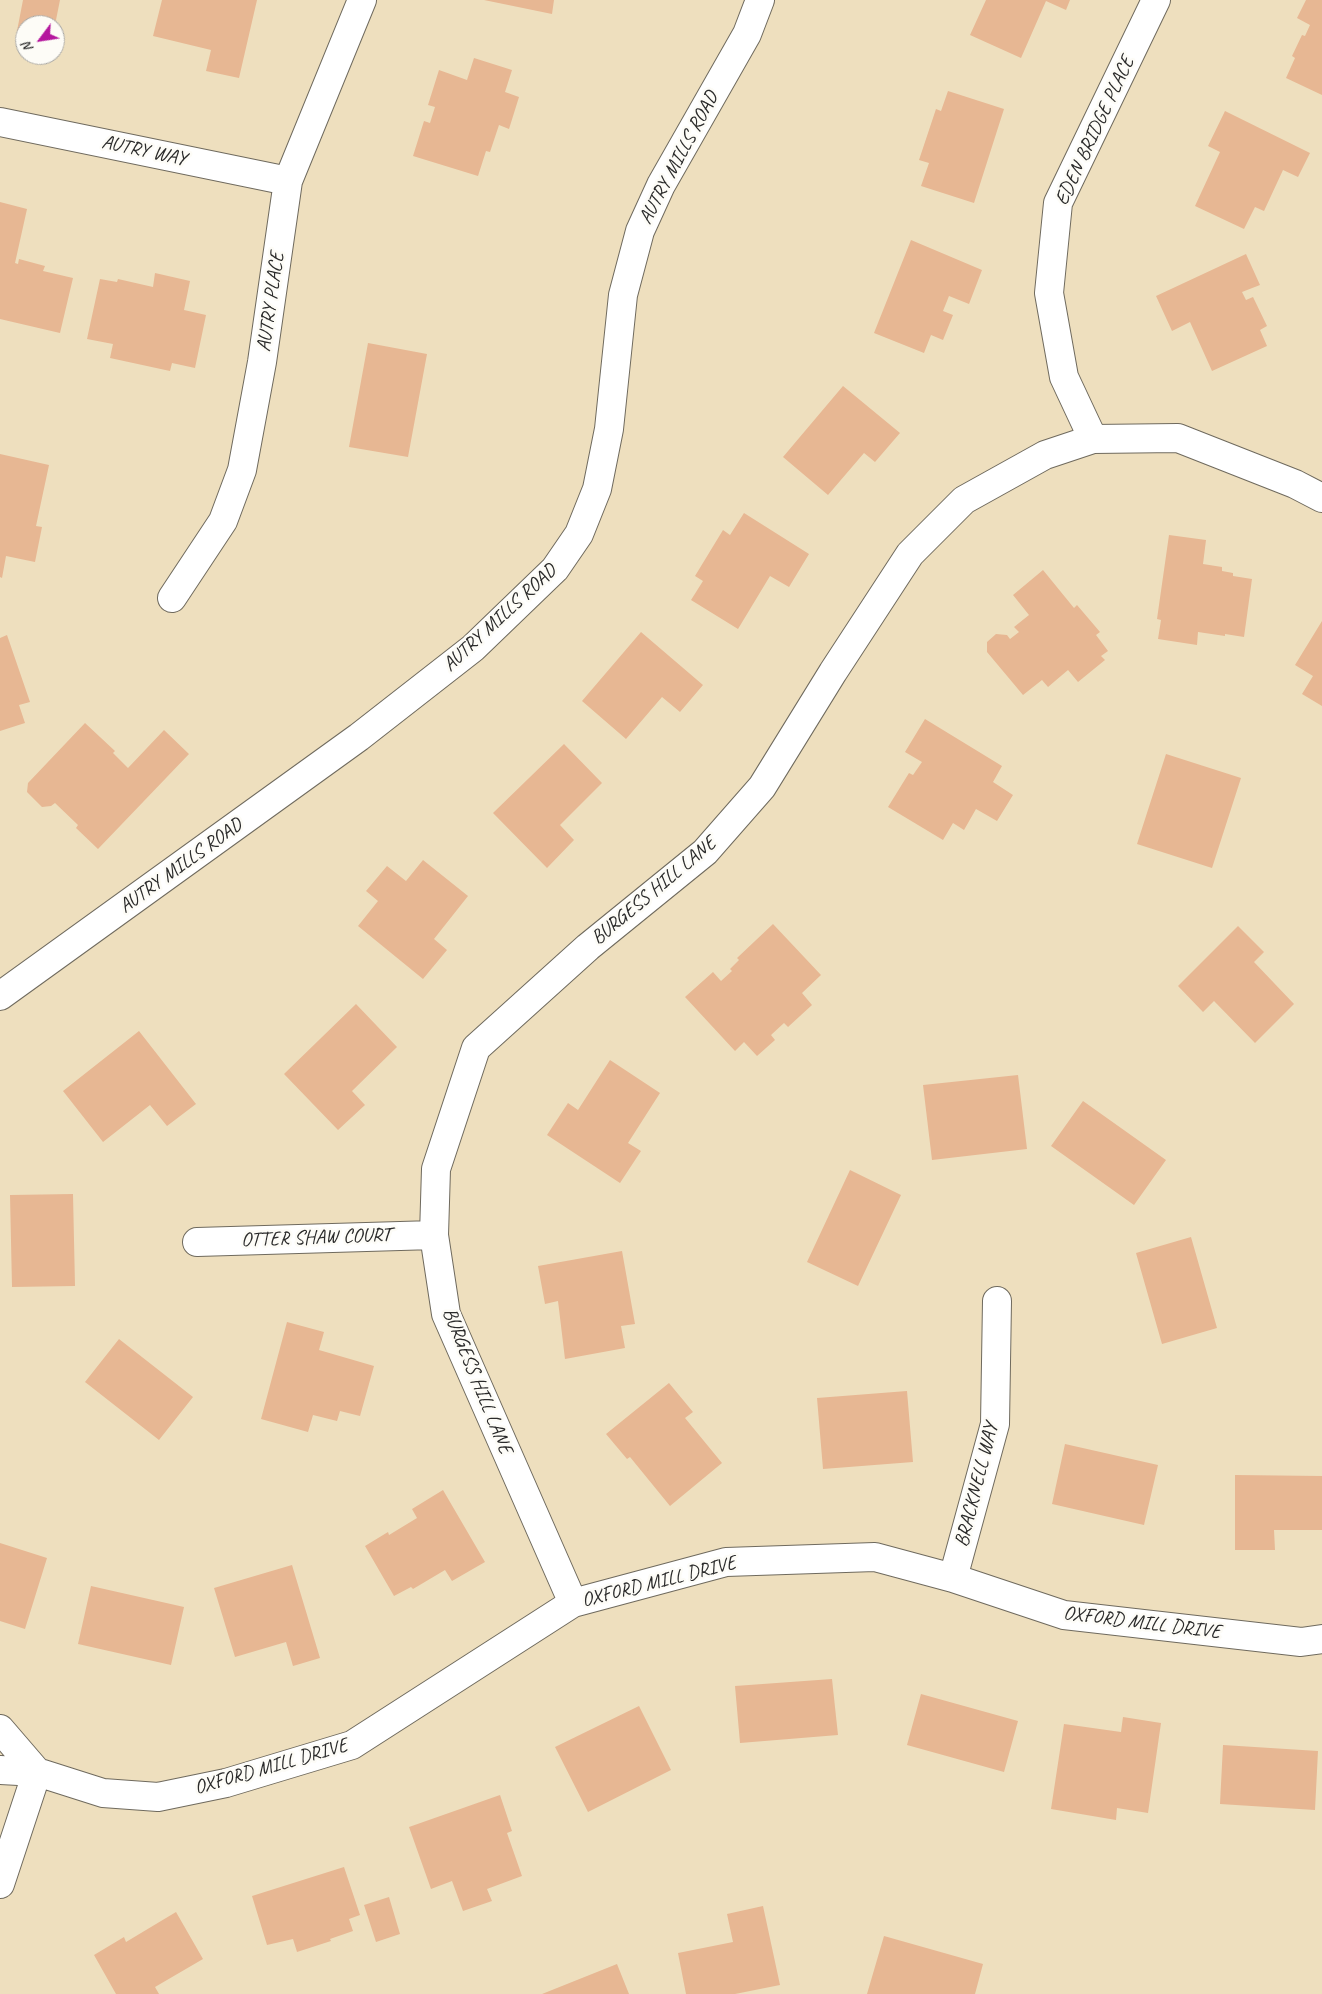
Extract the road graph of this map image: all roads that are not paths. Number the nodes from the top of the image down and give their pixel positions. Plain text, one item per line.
1 (362, 0) edge
2 (760, 0) edge
3 (1156, 0) edge
4 (0, 122) edge
5 (288, 181) junction
6 (1093, 439) junction
7 (1322, 498) edge
8 (172, 598) dead end
9 (0, 996) edge
10 (434, 1235) junction
11 (197, 1242) dead end
12 (997, 1301) dead end
13 (953, 1578) junction
14 (573, 1603) junction
15 (1322, 1638) edge
16 (0, 1729) edge
17 (0, 1770) edge
18 (37, 1772) junction
19 (0, 1884) edge

1 - 5 street, AUTRY PLACE
2 - 9 street, AUTRY MILLS ROAD
3 - 6 street, EDEN BRIDGE PLACE
4 - 5 street, AUTRY WAY
5 - 8 street, AUTRY PLACE
6 - 7 street, BURGESS HILL LANE
6 - 10 street, BURGESS HILL LANE
10 - 11 street, OTTER SHAW COURT
10 - 14 street, BURGESS HILL LANE
12 - 13 street, BRACKNELL WAY
13 - 14 street, OXFORD MILL DRIVE
13 - 15 street, OXFORD MILL DRIVE
14 - 18 street, OXFORD MILL DRIVE
16 - 18 street
17 - 18 street, OXFORD MILL DRIVE
18 - 19 street

